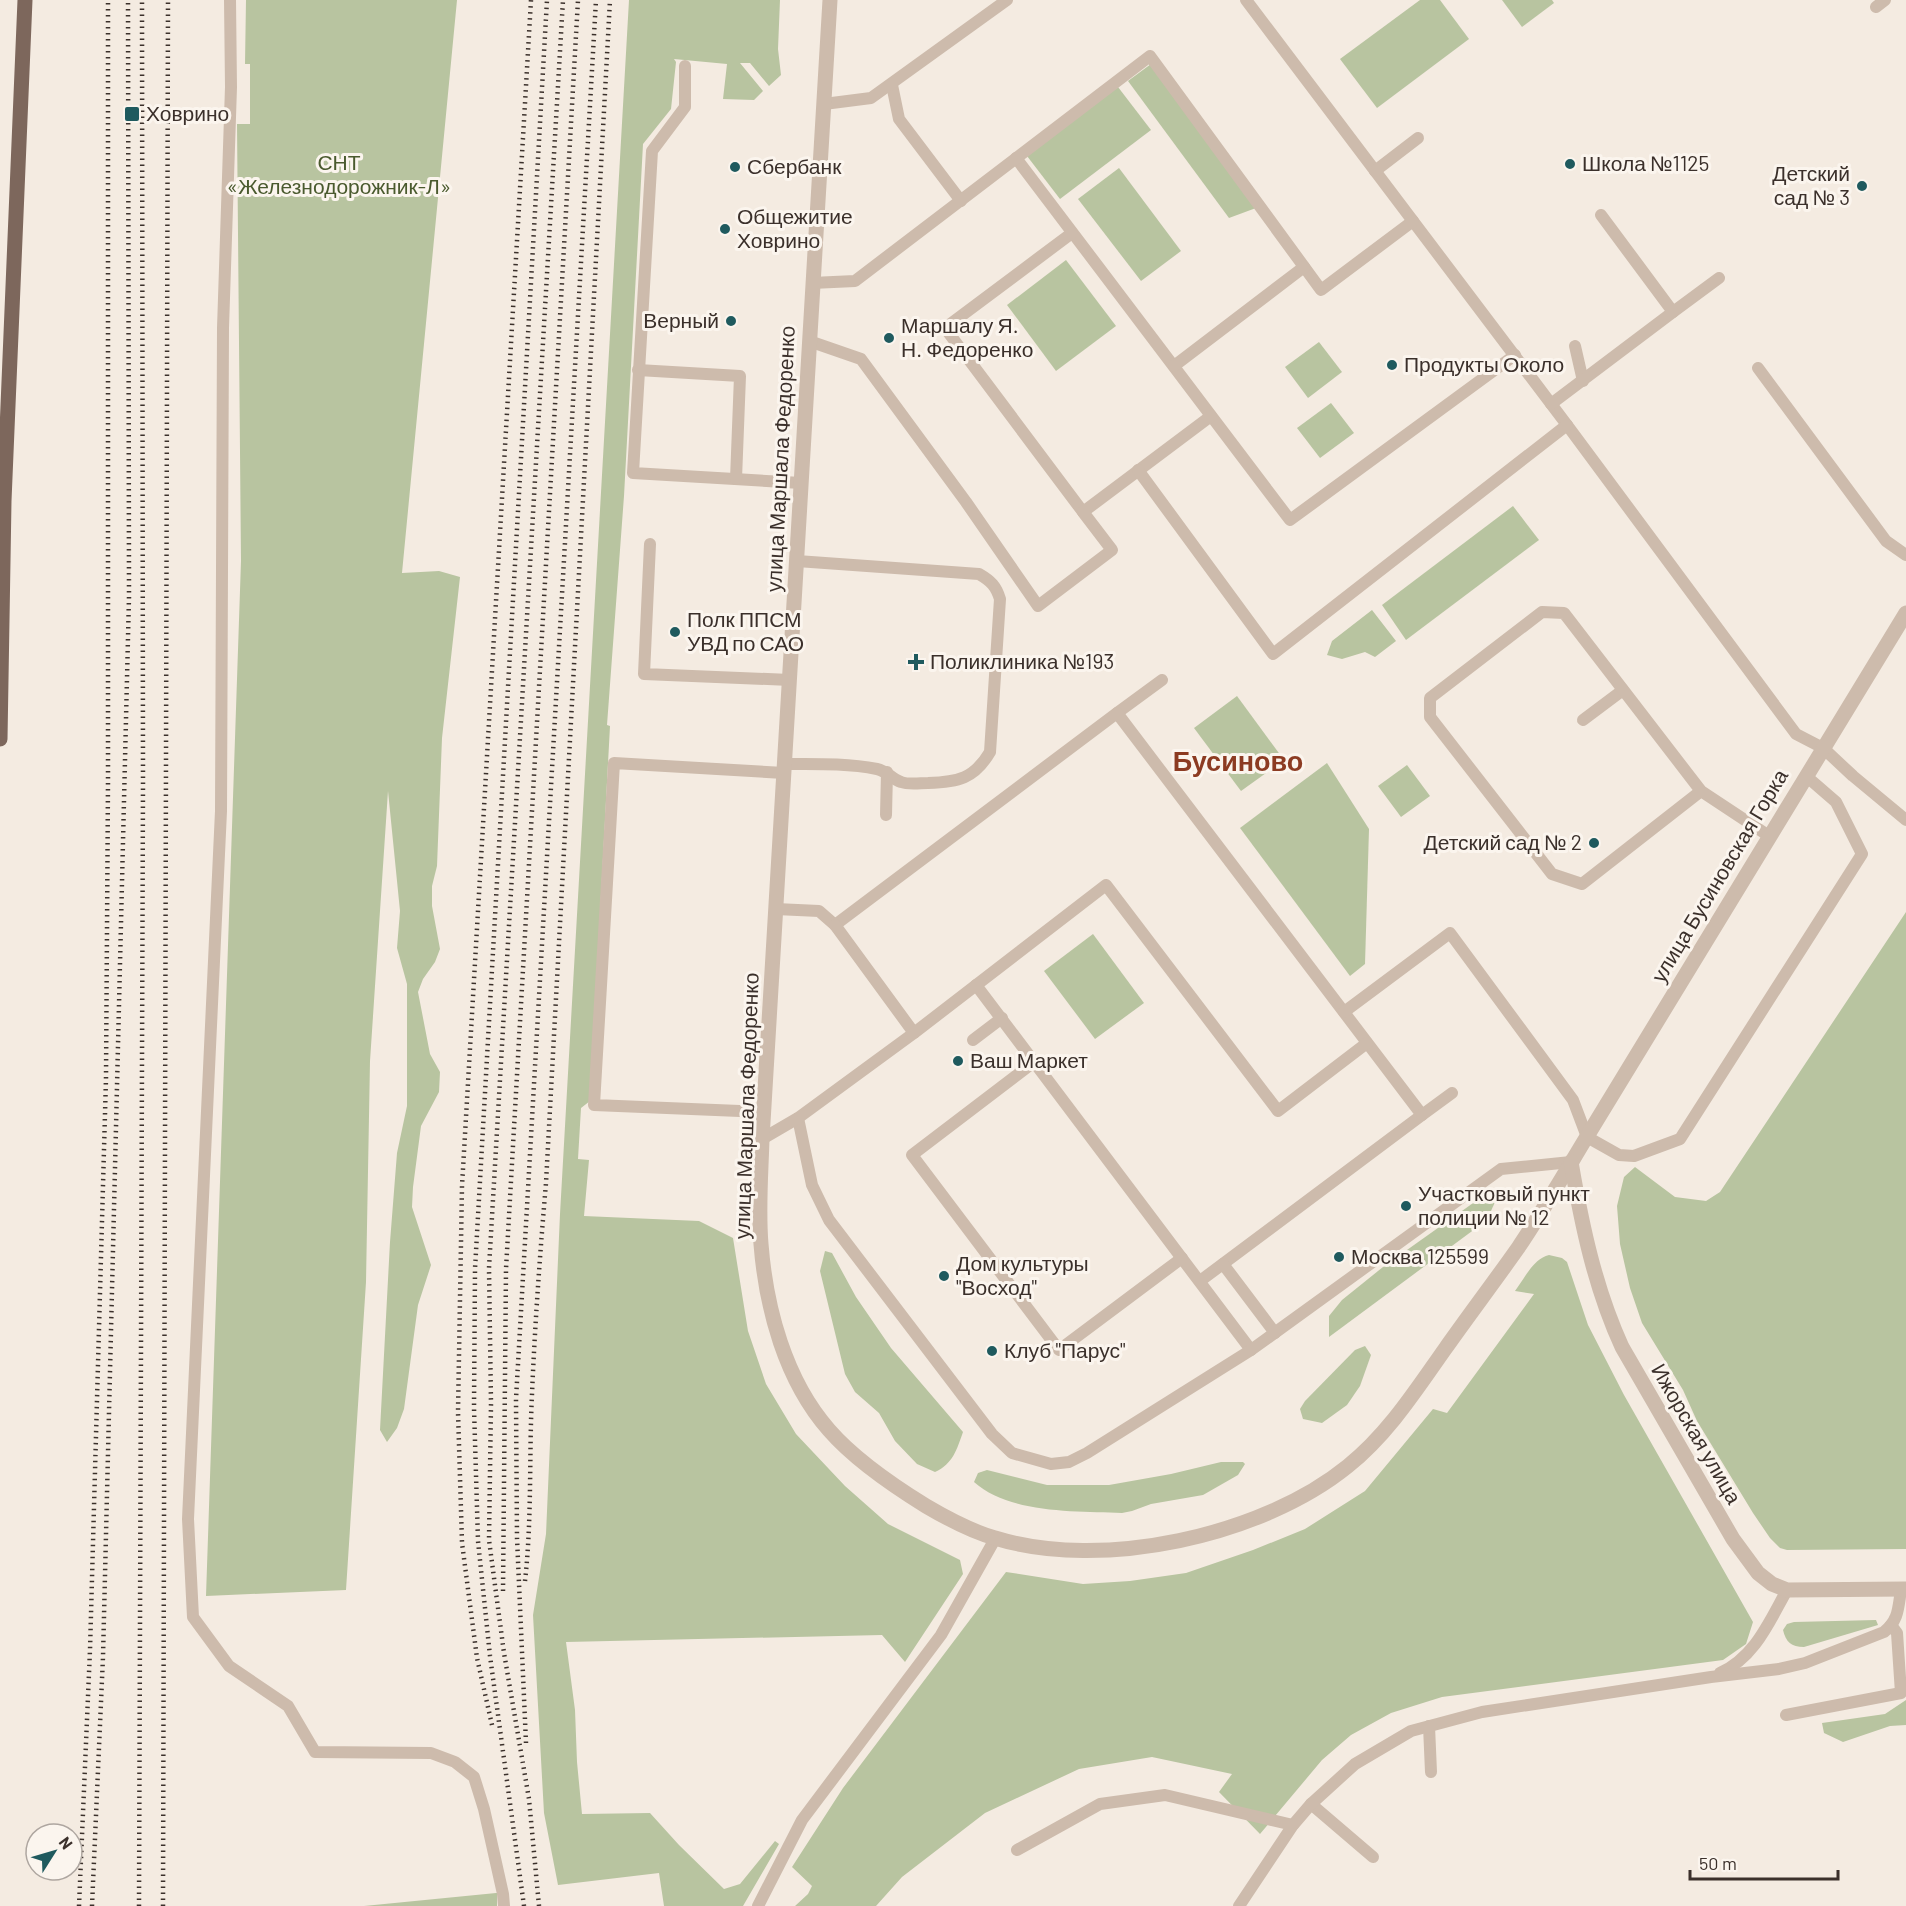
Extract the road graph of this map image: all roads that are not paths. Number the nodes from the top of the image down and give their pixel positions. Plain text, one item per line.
1 (25, 0) edge
2 (230, 0) edge
3 (830, 0) edge
4 (1007, 0) edge
5 (1246, 0) edge
6 (685, 66) dead end
7 (892, 85) junction
8 (824, 104) junction
9 (1418, 138) dead end
10 (1016, 158) junction
11 (1375, 171) junction
12 (961, 201) junction
13 (1601, 215) dead end
14 (1413, 221) junction
15 (1072, 233) junction
16 (1304, 267) junction
17 (1719, 278) dead end
18 (812, 282) junction
19 (1673, 312) junction
20 (809, 340) junction
21 (1575, 346) dead end
22 (1515, 356) junction
23 (1174, 366) junction
24 (1758, 368) dead end
25 (638, 370) junction
26 (1582, 381) junction
27 (1551, 404) junction
28 (1211, 416) junction
29 (1567, 425) junction
30 (1138, 470) junction
31 (736, 479) junction
32 (801, 483) junction
33 (1083, 512) junction
34 (650, 544) dead end
35 (1906, 555) edge
36 (797, 561) junction
37 (1906, 613) edge
38 (790, 680) junction
39 (1161, 680) dead end
40 (1623, 690) junction
41 (1117, 713) junction
42 (1583, 720) dead end
43 (0, 739) edge
44 (1823, 748) junction
45 (785, 769) junction
46 (887, 772) junction
47 (1806, 776) junction
48 (1701, 791) junction
49 (886, 815) dead end
50 (1906, 819) edge
51 (1769, 836) junction
52 (777, 909) junction
53 (835, 925) junction
54 (976, 985) junction
55 (1344, 1012) junction
56 (1002, 1018) junction
57 (914, 1033) junction
58 (973, 1040) dead end
59 (1367, 1043) junction
60 (1034, 1062) junction
61 (1452, 1093) dead end
62 (764, 1112) junction
63 (1422, 1115) junction
64 (798, 1118) junction
65 (1587, 1137) junction
66 (762, 1139) junction
67 (1571, 1162) junction
68 (1182, 1258) junction
69 (1223, 1264) junction
70 (1200, 1281) junction
71 (1275, 1333) junction
72 (1251, 1350) junction
73 (995, 1539) junction
74 (1787, 1590) junction
75 (1904, 1590) edge
76 (1892, 1625) junction
77 (1711, 1677) junction
78 (1786, 1715) dead end
79 (1430, 1726) junction
80 (1431, 1772) dead end
81 (1311, 1804) junction
82 (1293, 1826) junction
83 (1017, 1850) dead end
84 (1373, 1857) dead end
85 (504, 1906) edge
86 (758, 1906) edge
87 (1239, 1906) edge

1 - 43 main road
2 - 85 lane
3 - 8 street, улица Маршала Федоренко
4 - 7 lane
5 - 11 lane
6 - 25 lane
7 - 8 lane
7 - 12 lane
8 - 18 street, улица Маршала Федоренко
9 - 11 lane
10 - 12 lane
10 - 15 lane
10 - 16 lane
11 - 14 lane
12 - 18 lane
13 - 19 lane
14 - 16 lane
14 - 22 lane
15 - 23 lane
15 - 33 lane
16 - 23 lane
17 - 19 lane
18 - 20 street, улица Маршала Федоренко
19 - 26 lane
20 - 32 street, улица Маршала Федоренко
20 - 33 lane
21 - 26 lane
22 - 27 lane
22 - 28 lane
23 - 28 lane
24 - 35 lane
25 - 31 lane
25 - 31 lane
26 - 27 lane
27 - 29 lane
28 - 30 lane
29 - 30 lane
29 - 44 lane
30 - 33 lane
31 - 32 lane
32 - 36 street, улица Маршала Федоренко
34 - 38 lane
36 - 38 street, улица Маршала Федоренко
36 - 46 lane
37 - 44 street, улица Бусиновская Горка
38 - 45 street, улица Маршала Федоренко
39 - 41 lane
40 - 42 lane
40 - 48 lane
40 - 48 lane
41 - 53 lane
41 - 55 lane
44 - 47 street, улица Бусиновская Горка
44 - 50 lane
45 - 46 lane
45 - 52 street, улица Маршала Федоренко
45 - 62 lane
46 - 49 lane
47 - 51 street, улица Бусиновская Горка
47 - 65 lane
48 - 51 lane
51 - 65 street, улица Бусиновская Горка
52 - 53 lane
52 - 62 street, улица Маршала Федоренко
53 - 57 lane
54 - 56 lane
54 - 57 lane
54 - 59 lane
55 - 59 lane
55 - 65 lane
56 - 58 lane
56 - 60 lane
57 - 64 lane
59 - 63 lane
60 - 68 lane
60 - 68 lane
61 - 63 lane
62 - 66 street, улица Маршала Федоренко
63 - 69 lane
64 - 66 lane
64 - 72 lane
65 - 67 street, улица Бусиновская Горка
66 - 73 street, улица Маршала Федоренко
67 - 71 lane
67 - 73 street, улица Маршала Федоренко
67 - 74 street, Ижорская улица
68 - 70 lane
69 - 70 lane
69 - 71 lane
70 - 72 lane
71 - 72 lane
73 - 86 lane
74 - 75 street, Ижорская улица
74 - 77 lane
75 - 76 lane
76 - 77 lane
76 - 78 lane
77 - 79 lane
79 - 80 lane
79 - 81 lane
81 - 82 lane
81 - 84 lane
82 - 83 lane
82 - 87 lane

